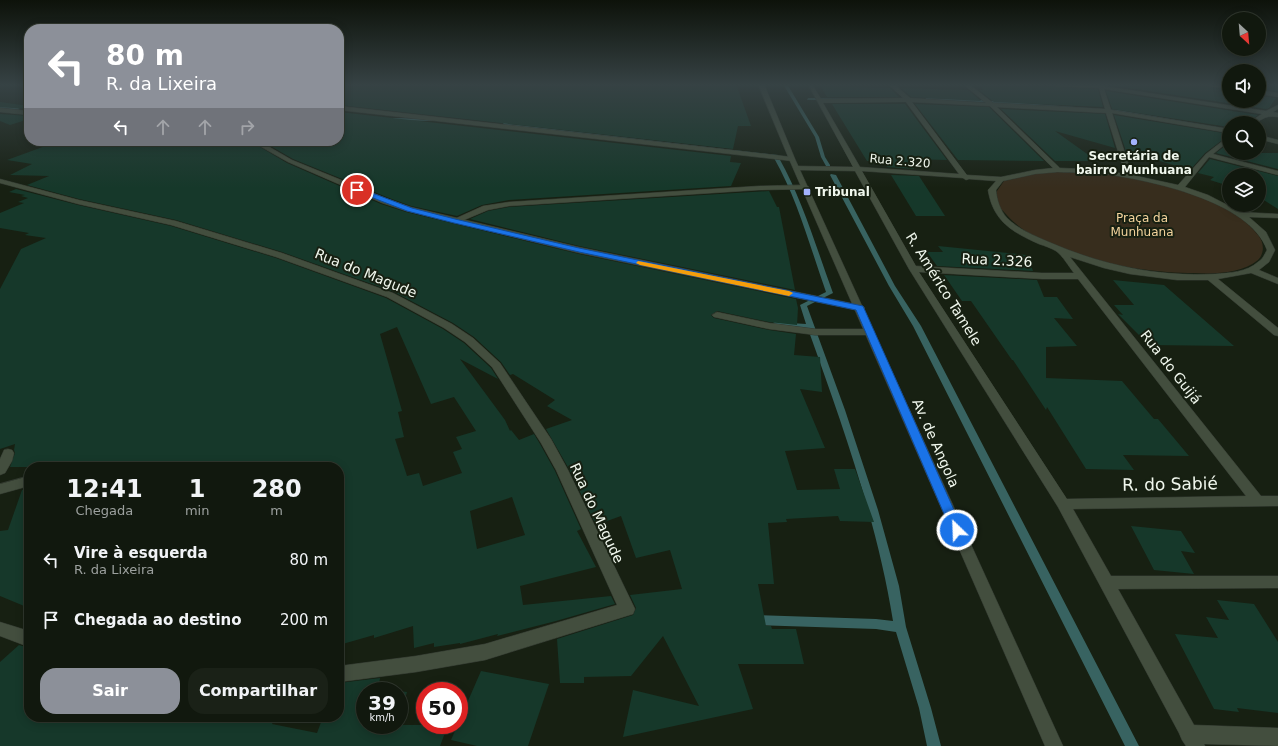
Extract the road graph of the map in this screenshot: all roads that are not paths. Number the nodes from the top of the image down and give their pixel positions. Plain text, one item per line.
1 (435, 119) edge
2 (775, 119) edge
3 (829, 119) edge
4 (922, 119) edge
5 (1006, 119) edge
6 (1111, 119) edge
7 (1155, 119) edge
8 (1222, 130) edge
9 (1266, 139) edge
10 (1278, 142) edge
11 (1222, 144) edge
12 (263, 146) edge
13 (1208, 155) junction
14 (792, 159) junction
15 (797, 168) junction
16 (857, 169) junction
17 (1058, 170) junction
18 (1278, 173) edge
19 (1129, 176) junction
20 (966, 178) junction
21 (1001, 179) junction
22 (0, 181) edge
23 (1180, 188) junction
24 (807, 192) junction
25 (1240, 214) junction
26 (1278, 216) edge
27 (454, 221) junction
28 (1061, 251) junction
29 (1274, 251) edge
30 (913, 269) junction
31 (1252, 270) junction
32 (1080, 276) junction
33 (1210, 277) junction
34 (1278, 281) edge
35 (860, 308) junction
36 (717, 315) dead end
37 (870, 332) junction
38 (1278, 333) edge
39 (8, 453) dead end
40 (0, 470) edge
41 (24, 482) edge
42 (0, 489) edge
43 (1257, 501) junction
44 (1278, 501) edge
45 (1063, 504) junction
46 (1278, 582) edge
47 (1106, 583) junction
48 (0, 629) edge
49 (24, 637) edge
50 (344, 673) edge
51 (1278, 737) edge
52 (1192, 740) edge
53 (1054, 746) edge

1 - 14 street
2 - 14 street, Av. de Angola
3 - 16 street, R. Américo Tamele
4 - 20 street
5 - 17 street
6 - 19 street
7 - 8 street
9 - 10 street
11 - 13 street
12 - 27 street
13 - 18 street
13 - 23 street
14 - 15 street, Av. de Angola
15 - 16 street, Rua 2.320
15 - 24 street, Av. de Angola
16 - 20 street, Rua 2.320
16 - 30 street, R. Américo Tamele
17 - 19 street
17 - 21 street
19 - 23 street
20 - 21 street, Rua 2.320
21 - 28 street
22 - 50 street, Rua do Magude
23 - 25 street
24 - 27 street
24 - 35 street, Av. de Angola
25 - 26 street
25 - 29 street
27 - 35 street
28 - 32 street, Rua do Guijá
28 - 33 street
29 - 31 street
30 - 32 street, Rua 2.326
30 - 45 street, R. Américo Tamele
31 - 33 street
31 - 34 street
32 - 43 street, Rua do Guijá
33 - 38 street
35 - 37 street, Av. de Angola
36 - 37 street
37 - 53 street, Av. de Angola
39 - 40 street
41 - 42 street
43 - 44 street, R. do Sabié
43 - 45 street, R. do Sabié
45 - 47 street, R. Américo Tamele
46 - 47 street
47 - 52 street, R. Américo Tamele
48 - 49 street
51 - 52 street

